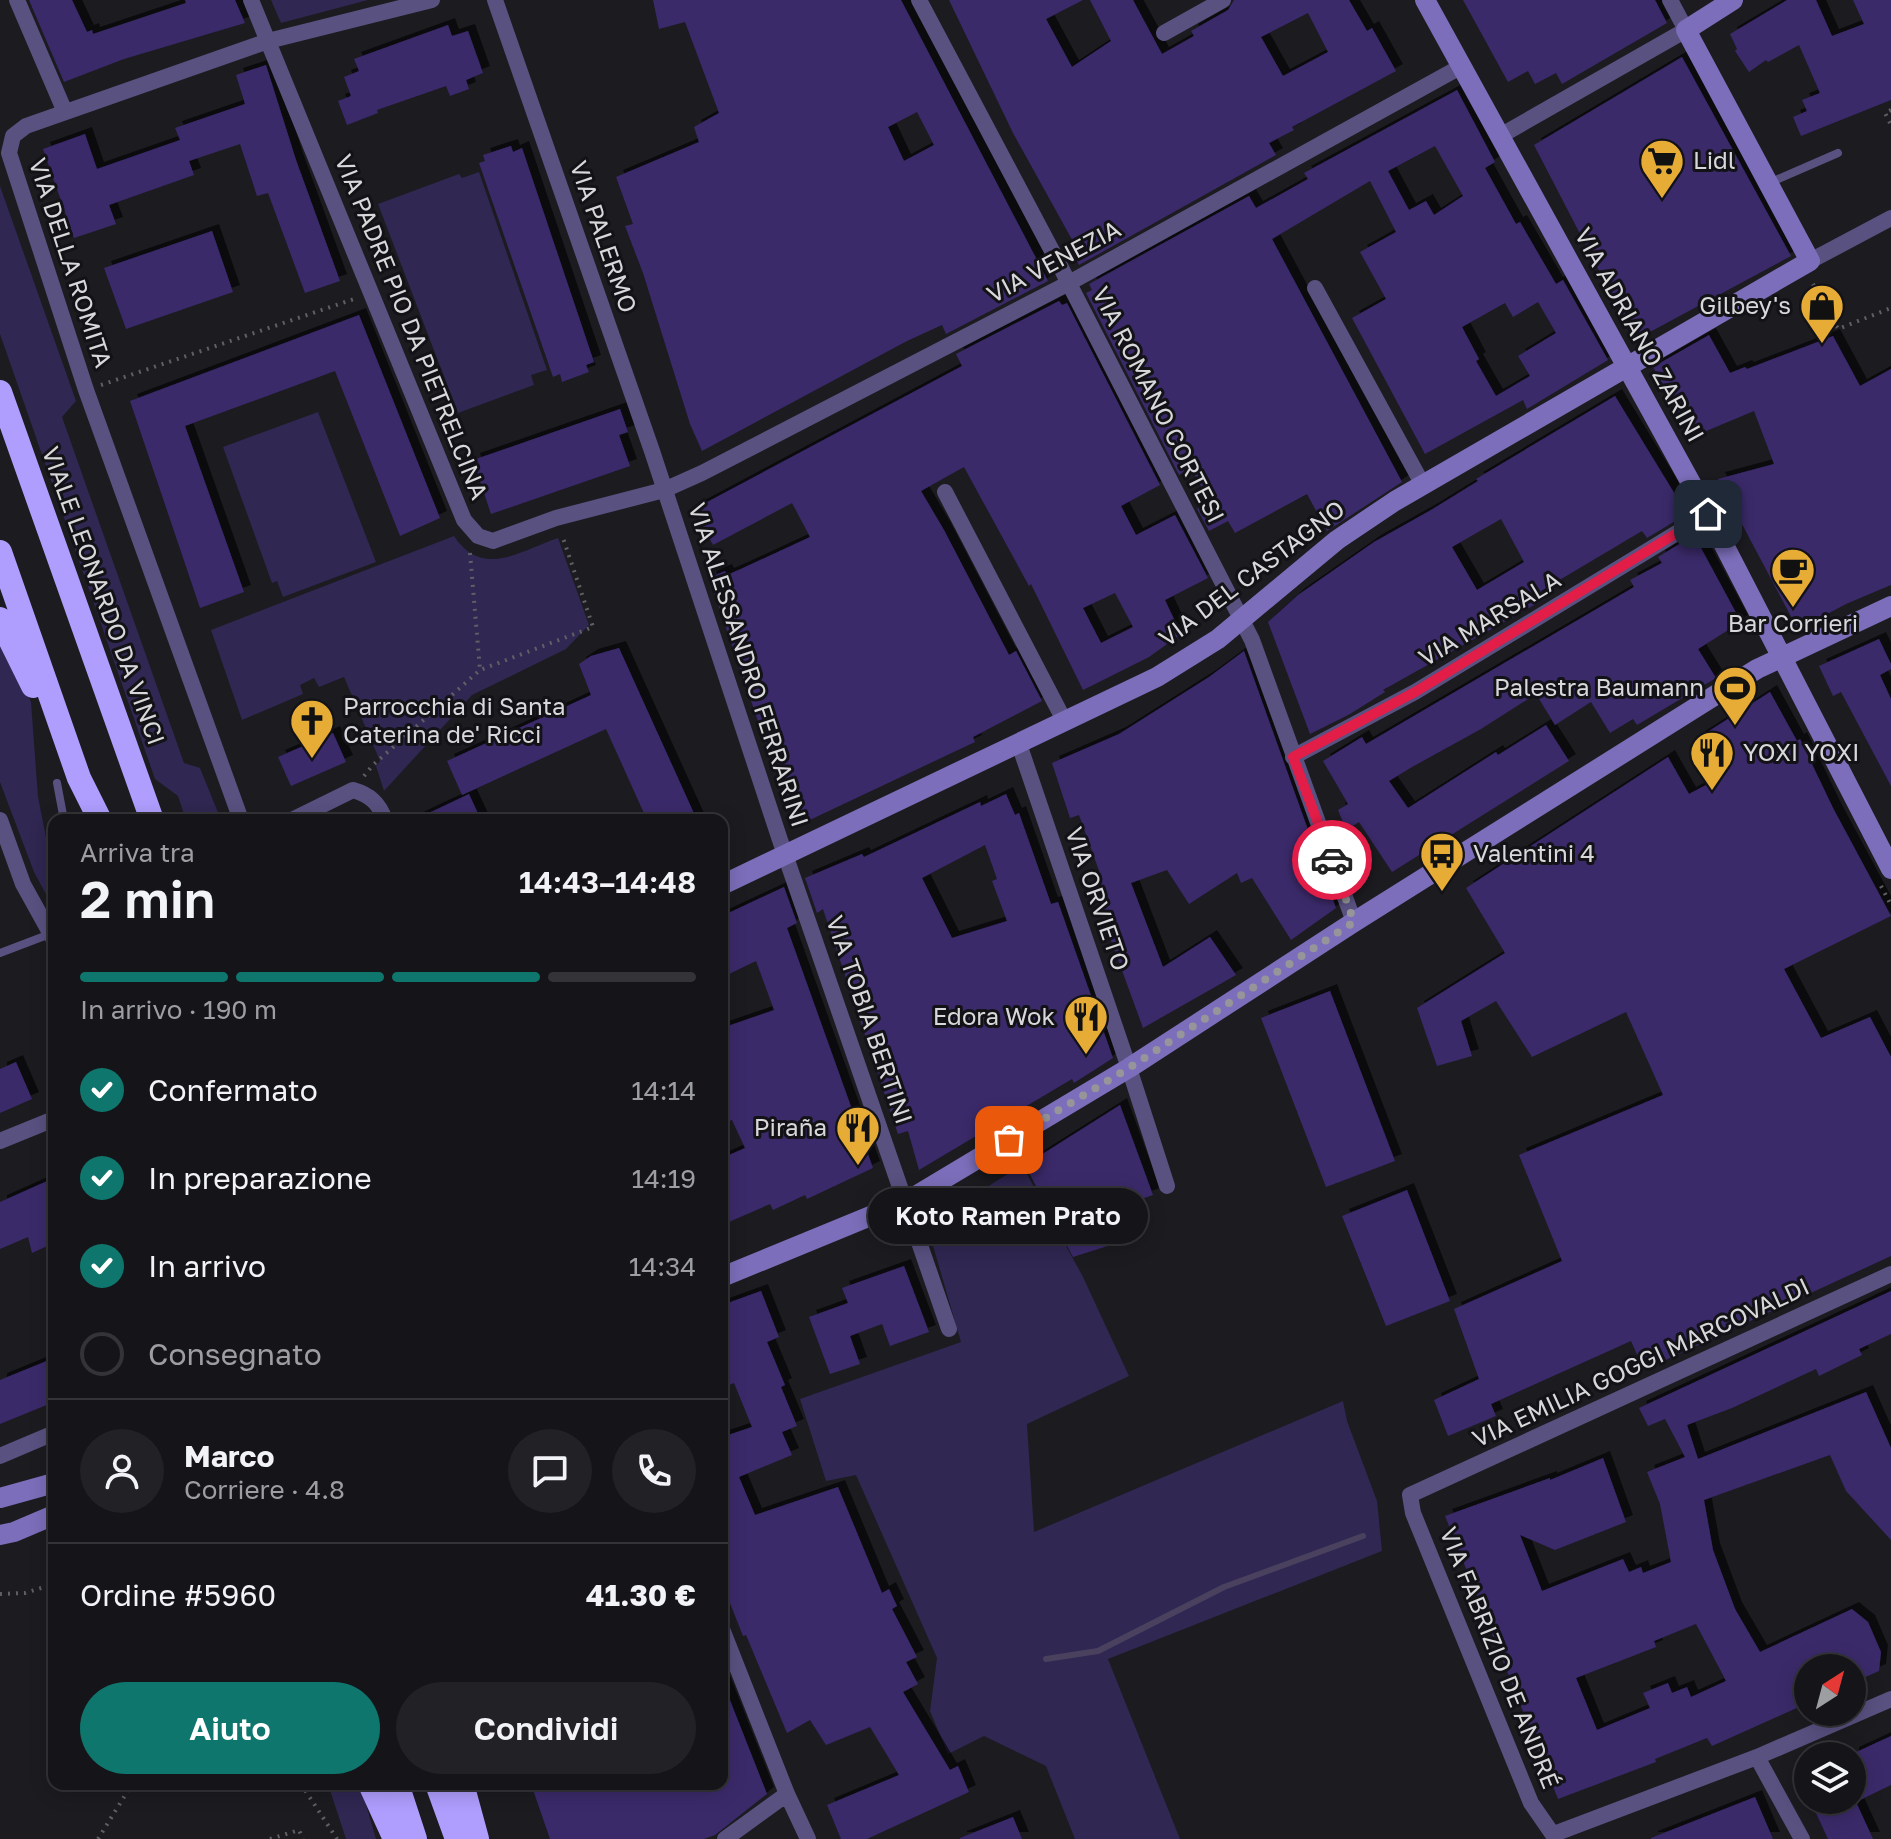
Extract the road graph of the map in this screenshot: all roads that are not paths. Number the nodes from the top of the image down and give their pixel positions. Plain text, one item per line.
1 (17, 0) edge
2 (251, 0) edge
3 (432, 0) edge
4 (495, 0) edge
5 (919, 0) edge
6 (1223, 0) edge
7 (1425, 0) edge
8 (1670, 0) edge
9 (1733, 0) edge
10 (1686, 30) junction
11 (1164, 33) dead end
12 (268, 41) junction
13 (1462, 66) junction
14 (65, 112) junction
15 (1500, 136) junction
16 (1838, 153) dead end
17 (1768, 184) junction
18 (1891, 218) edge
19 (1808, 268) junction
20 (1069, 283) junction
21 (1315, 288) dead end
22 (1627, 365) junction
23 (0, 392) edge
24 (1423, 485) junction
25 (664, 490) junction
26 (945, 492) dead end
27 (1708, 514) junction
28 (0, 552) edge
29 (1891, 606) edge
30 (0, 619) edge
31 (1242, 619) junction
32 (1782, 656) junction
33 (1065, 722) junction
34 (1019, 744) junction
35 (1293, 757) junction
36 (134, 766) junction
37 (68, 780) junction
38 (65, 814) edge
39 (89, 814) edge
40 (95, 814) edge
41 (150, 814) edge
42 (158, 814) edge
43 (239, 814) edge
44 (304, 814) edge
45 (383, 814) edge
46 (0, 820) edge
47 (786, 855) junction
48 (1891, 869) edge
49 (728, 882) edge
50 (1354, 922) junction
51 (48, 930) edge
52 (48, 938) edge
53 (0, 953) edge
54 (1129, 1068) junction
55 (48, 1121) edge
56 (0, 1141) edge
57 (1167, 1186) dead end
58 (907, 1201) junction
59 (1891, 1274) edge
60 (728, 1275) edge
61 (949, 1329) dead end
62 (48, 1436) edge
63 (0, 1456) edge
64 (48, 1485) edge
65 (1410, 1495) joint
66 (0, 1498) edge
67 (48, 1518) edge
68 (0, 1535) edge
69 (728, 1644) edge
70 (1891, 1699) edge
71 (1757, 1757) junction
72 (371, 1790) edge
73 (371, 1790) edge
74 (399, 1790) edge
75 (439, 1790) edge
76 (464, 1790) edge
77 (787, 1794) junction
78 (1555, 1837) edge
79 (386, 1839) edge
80 (395, 1839) edge
81 (415, 1839) edge
82 (457, 1839) edge
83 (477, 1839) edge
84 (725, 1839) edge
85 (808, 1839) edge
86 (1802, 1839) edge

1 - 14 street
2 - 12 street, VIA PADRE PIO DA PIETRELCINA
3 - 12 street, VIA DELLA ROMITA
4 - 25 street, VIA PALERMO
5 - 20 street, VIA ROMANO CORTESI
6 - 11 street
7 - 13 street, VIA ADRIANO ZARINI
8 - 10 street
9 - 10 street
10 - 15 street
10 - 17 street
12 - 14 street, VIA DELLA ROMITA
12 - 25 street, VIA PADRE PIO DA PIETRELCINA
13 - 15 street, VIA ADRIANO ZARINI
13 - 20 street, VIA VENEZIA
14 - 43 street, VIA DELLA ROMITA
15 - 22 street, VIA ADRIANO ZARINI
16 - 17 lane
17 - 19 street
18 - 19 street
19 - 22 street, VIA DEL CASTAGNO
20 - 25 street, VIA VENEZIA
20 - 31 street, VIA ROMANO CORTESI
21 - 24 street
22 - 24 street, VIA DEL CASTAGNO
22 - 27 street, VIA ADRIANO ZARINI
23 - 36 highway, VIALE LEONARDO DA VINCI
24 - 31 street, VIA DEL CASTAGNO
25 - 47 street, VIA ALESSANDRO FERRARINI
26 - 33 street
27 - 32 street, VIA ADRIANO ZARINI
27 - 35 street, VIA MARSALA
28 - 37 highway
29 - 32 street
30 - 37 highway
31 - 33 street, VIA DEL CASTAGNO
31 - 35 street, VIA ROMANO CORTESI
32 - 48 street, VIA ADRIANO ZARINI
32 - 50 street
33 - 34 street, VIA DEL CASTAGNO
34 - 47 street, VIA DEL CASTAGNO
34 - 54 street, VIA ORVIETO
35 - 50 street, VIA ROMANO CORTESI
36 - 41 highway, VIALE LEONARDO DA VINCI
36 - 42 highway
37 - 38 lane
37 - 39 highway
37 - 40 highway
44 - 45 street
46 - 51 street
47 - 49 street, VIA DEL CASTAGNO
47 - 58 street, VIA TOBIA BERTINI
50 - 54 street
52 - 53 lane
54 - 57 street, VIA ORVIETO
54 - 58 street
55 - 56 street
58 - 60 street
58 - 61 street, VIA TOBIA BERTINI
59 - 65 street, VIA EMILIA GOGGI MARCOVALDI
62 - 63 street
64 - 66 street
65 - 78 street, VIA FABRIZIO DE ANDRÉ
67 - 68 street
69 - 77 street
70 - 71 street
71 - 78 street
71 - 86 street
72 - 79 highway
73 - 80 highway
74 - 81 highway
75 - 82 highway
76 - 83 highway
77 - 84 street
77 - 85 street

